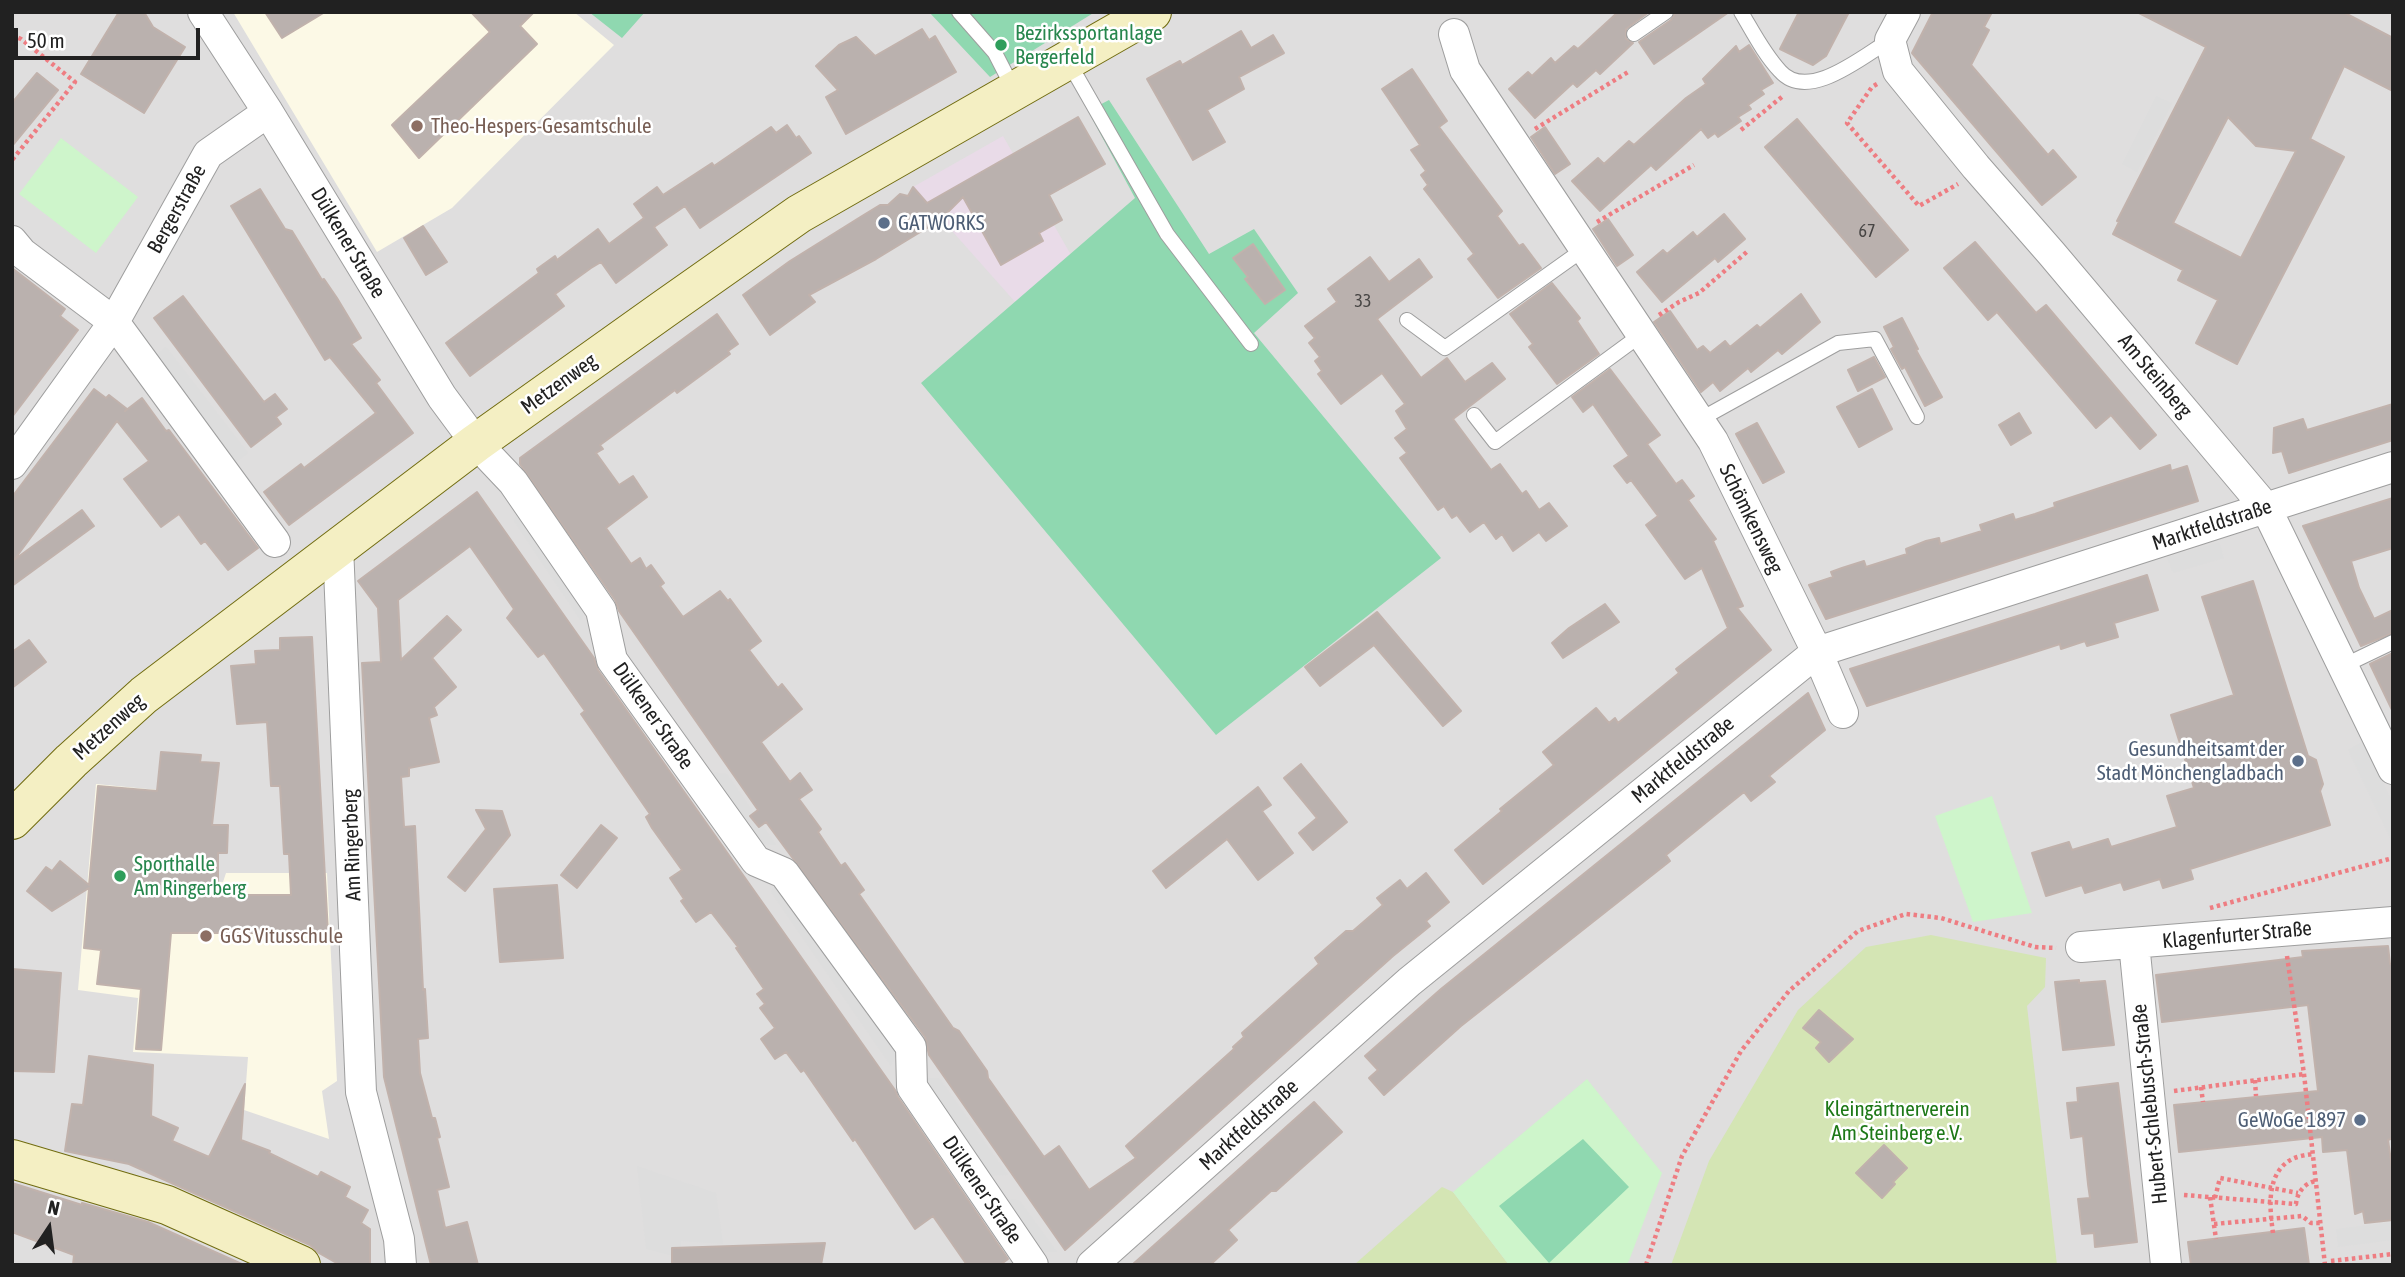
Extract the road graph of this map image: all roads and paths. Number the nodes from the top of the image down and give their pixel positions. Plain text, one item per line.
1 (203, 12) edge
2 (959, 12) edge
3 (1152, 12) edge
4 (1666, 12) edge
5 (1741, 12) edge
6 (1905, 12) edge
7 (1454, 34) dead end
8 (1634, 34) dead end
9 (12, 35) edge
10 (1890, 40) junction
11 (1067, 60) junction
12 (1899, 71) junction
13 (1628, 72) dead end
14 (1799, 83) junction
15 (1015, 92) junction
16 (268, 112) junction
17 (1741, 130) dead end
18 (1513, 142) junction
19 (12, 160) edge
20 (1694, 165) dead end
21 (1976, 167) junction
22 (12, 242) edge
23 (1580, 242) junction
24 (1749, 250) dead end
25 (1407, 320) dead end
26 (114, 322) junction
27 (1640, 331) junction
28 (1251, 344) dead end
29 (1474, 415) dead end
30 (1917, 417) dead end
31 (1699, 419) junction
32 (476, 443) junction
33 (12, 464) edge
34 (2393, 467) edge
35 (2266, 508) junction
36 (275, 542) dead end
37 (338, 546) junction
38 (2393, 642) edge
39 (1817, 652) junction
40 (2343, 666) junction
41 (1843, 713) dead end
42 (2393, 769) edge
43 (15, 811) edge
44 (2393, 858) edge
45 (2393, 922) edge
46 (2284, 931) junction
47 (2210, 937) junction
48 (2134, 943) junction
49 (2081, 947) joint
50 (2304, 1074) junction
51 (2255, 1080) junction
52 (2201, 1087) junction
53 (2149, 1094) junction
54 (2256, 1096) dead end
55 (2203, 1101) dead end
56 (2313, 1154) junction
57 (12, 1159) edge
58 (2316, 1181) junction
59 (2273, 1188) junction
60 (2159, 1194) junction
61 (2299, 1194) junction
62 (2213, 1198) junction
63 (2269, 1202) junction
64 (2271, 1219) junction
65 (2321, 1223) junction
66 (2214, 1224) junction
67 (2273, 1233) dead end
68 (2216, 1240) dead end
69 (2393, 1254) edge
70 (2331, 1261) dead end
71 (301, 1265) edge
72 (401, 1265) edge
73 (1033, 1265) edge
74 (1092, 1265) edge
75 (1646, 1265) edge
76 (2166, 1265) edge
77 (2325, 1265) edge

1 - 16 street
2 - 15 lane
3 - 11 main road, Metzenweg
4 - 8 lane
5 - 14 lane
6 - 10 street
7 - 18 street, Schömkensweg
9 - 19 path
10 - 12 street, Am Steinberg
10 - 14 lane
11 - 15 main road, Metzenweg
11 - 28 lane
12 - 21 street, Am Steinberg
12 - 21 path
13 - 18 path
14 - 17 path
15 - 32 main road, Metzenweg
16 - 26 street, Bergerstraße
16 - 32 street, Dülkener Straße
18 - 23 street, Schömkensweg
20 - 23 path
21 - 35 street, Am Steinberg
22 - 26 street
23 - 25 lane
23 - 27 street, Schömkensweg
24 - 27 path
26 - 33 street, Bergerstraße
26 - 36 street
27 - 29 lane
27 - 31 street, Schömkensweg
30 - 31 lane
31 - 39 street, Schömkensweg
32 - 37 main road, Metzenweg
32 - 73 street, Dülkener Straße
34 - 35 street, Marktfeldstraße
35 - 39 street, Marktfeldstraße
35 - 40 street, Am Steinberg
37 - 43 main road, Metzenweg
37 - 72 street, Am Ringerberg
38 - 40 lane
39 - 41 street, Schömkensweg
39 - 74 street, Marktfeldstraße
40 - 42 street, Am Steinberg
44 - 47 path
45 - 46 street, Klagenfurter Straße
46 - 47 street, Klagenfurter Straße
46 - 50 path
47 - 48 street, Klagenfurter Straße
48 - 49 street, Klagenfurter Straße
48 - 53 street, Hubert-Schlebusch-Straße
49 - 75 path
50 - 51 path
50 - 56 path
51 - 52 path
51 - 54 path
52 - 53 path
52 - 55 path
53 - 60 street, Hubert-Schlebusch-Straße
56 - 58 path
56 - 59 path
57 - 71 main road
58 - 61 path
58 - 65 path
59 - 61 path
59 - 62 path
59 - 63 path
60 - 62 path
60 - 76 street, Hubert-Schlebusch-Straße
61 - 63 path
62 - 63 path
62 - 66 path
63 - 64 path
64 - 65 path
64 - 66 path
64 - 67 path
65 - 77 path
66 - 68 path
69 - 70 path

